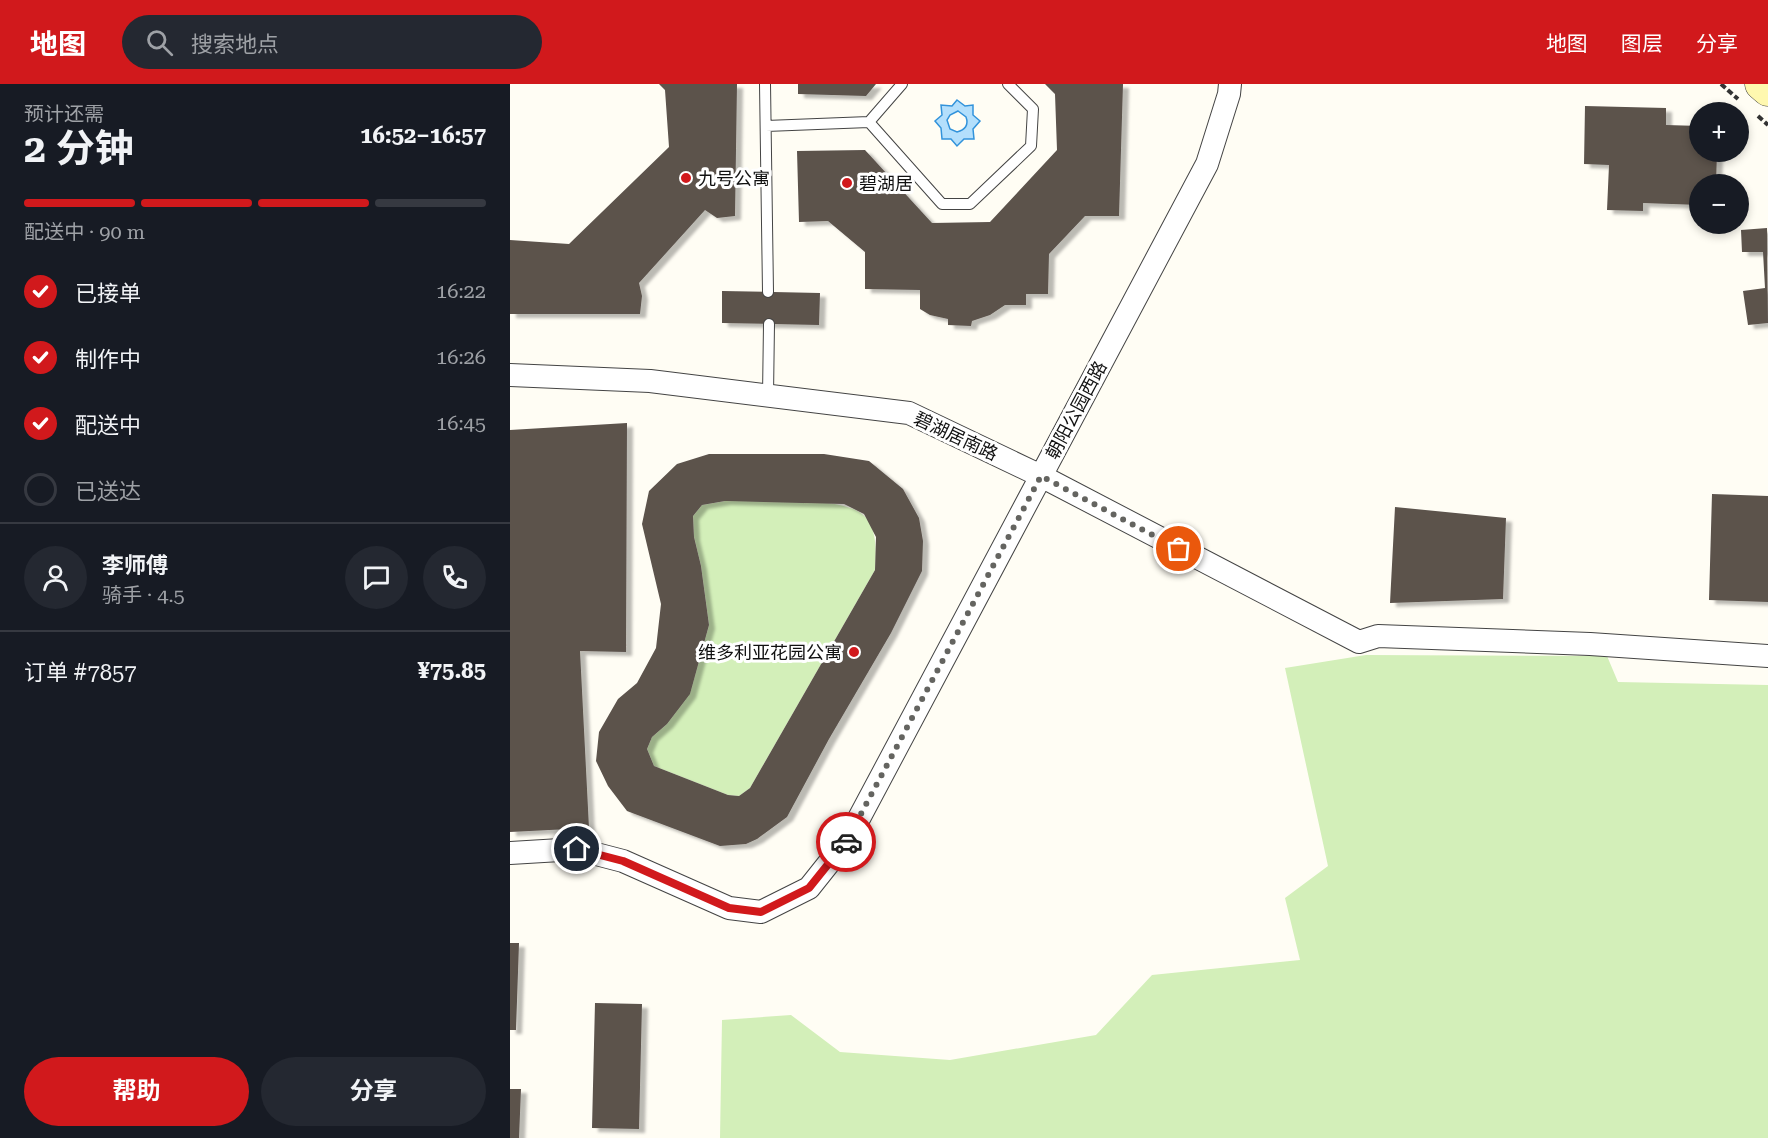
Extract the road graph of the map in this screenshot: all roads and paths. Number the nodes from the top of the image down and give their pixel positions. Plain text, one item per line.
1 (765, 84) edge
2 (902, 84) edge
3 (1008, 84) edge
4 (1230, 84) edge
5 (1761, 84) edge
6 (1768, 90) edge
7 (869, 122) junction
8 (766, 126) junction
9 (768, 292) dead end
10 (769, 324) dead end
11 (510, 375) edge
12 (768, 395) junction
13 (1041, 476) junction
14 (1768, 656) edge
15 (510, 853) edge

1 - 8 lane
2 - 7 lane
3 - 7 lane
4 - 13 street, 朝阳公园西路
5 - 6 main road
7 - 8 lane
8 - 9 lane
10 - 12 lane
11 - 12 street, 碧湖居南路
12 - 13 street, 碧湖居南路
13 - 14 street, 碧湖居南路
13 - 15 street, 朝阳公园西路

